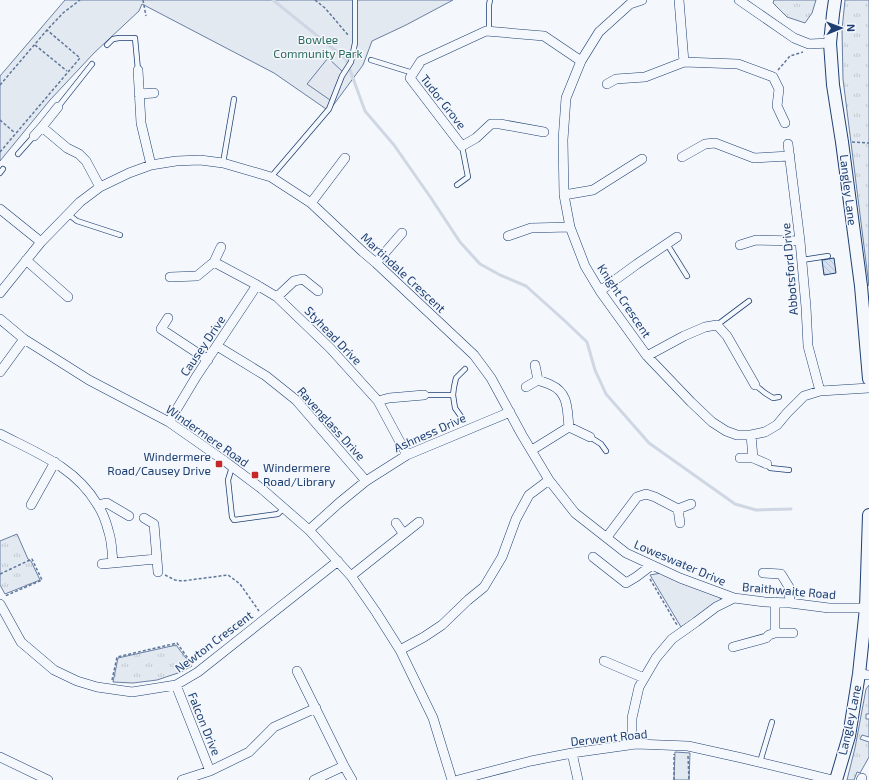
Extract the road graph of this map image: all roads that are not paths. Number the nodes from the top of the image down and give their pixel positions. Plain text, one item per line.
1 (354, 0) edge
2 (490, 0) edge
3 (642, 0) edge
4 (679, 0) edge
5 (740, 0) edge
6 (835, 0) edge
7 (627, 2) edge
8 (489, 31) junction
9 (830, 43) junction
10 (107, 45) dead end
11 (371, 60) dead end
12 (581, 61) junction
13 (684, 62) junction
14 (92, 64) dead end
15 (138, 70) joint
16 (413, 73) junction
17 (607, 84) dead end
18 (154, 93) dead end
19 (139, 94) junction
20 (234, 99) dead end
21 (58, 107) joint
22 (784, 123) dead end
23 (42, 127) junction
24 (544, 132) dead end
25 (34, 136) joint
26 (788, 144) dead end
27 (462, 146) junction
28 (18, 154) dead end
29 (790, 156) junction
30 (682, 157) dead end
31 (345, 158) dead end
32 (642, 159) dead end
33 (223, 163) junction
34 (151, 165) junction
35 (336, 170) junction
36 (344, 176) dead end
37 (272, 177) junction
38 (457, 185) dead end
39 (100, 187) junction
40 (564, 195) junction
41 (311, 203) junction
42 (0, 209) edge
43 (68, 214) junction
44 (570, 227) junction
45 (402, 233) dead end
46 (120, 236) dead end
47 (508, 236) dead end
48 (677, 237) dead end
49 (800, 241) junction
50 (41, 242) junction
51 (667, 244) junction
52 (740, 245) dead end
53 (221, 247) dead end
54 (391, 247) junction
55 (398, 254) dead end
56 (828, 256) dead end
57 (26, 260) junction
58 (802, 260) junction
59 (214, 262) junction
60 (376, 263) junction
61 (687, 276) dead end
62 (170, 277) dead end
63 (257, 285) junction
64 (318, 291) dead end
65 (600, 291) junction
66 (0, 292) edge
67 (68, 297) dead end
68 (277, 297) junction
69 (749, 301) dead end
70 (168, 318) dead end
71 (0, 320) edge
72 (717, 325) junction
73 (24, 339) junction
74 (217, 346) junction
75 (647, 356) junction
76 (208, 360) junction
77 (535, 365) dead end
78 (465, 369) dead end
79 (0, 372) edge
80 (869, 379) edge
81 (538, 380) junction
82 (756, 385) joint
83 (526, 387) dead end
84 (869, 388) edge
85 (820, 391) junction
86 (424, 395) joint
87 (453, 395) junction
88 (779, 397) dead end
89 (378, 401) junction
90 (510, 412) junction
91 (462, 418) dead end
92 (169, 422) junction
93 (569, 427) junction
94 (0, 434) edge
95 (751, 435) junction
96 (590, 438) joint
97 (532, 450) junction
98 (606, 451) dead end
99 (407, 455) junction
100 (740, 458) dead end
101 (752, 458) junction
102 (55, 462) junction
103 (767, 464) joint
104 (232, 467) junction
105 (789, 470) dead end
106 (549, 480) junction
107 (366, 481) junction
108 (690, 504) dead end
109 (31, 505) dead end
110 (98, 505) junction
111 (284, 508) junction
112 (678, 509) junction
113 (869, 515) edge
114 (129, 516) dead end
115 (144, 518) dead end
116 (418, 522) dead end
117 (396, 523) dead end
118 (680, 523) dead end
119 (309, 530) junction
120 (403, 533) junction
121 (607, 537) junction
122 (593, 557) dead end
123 (156, 559) junction
124 (338, 560) junction
125 (113, 563) junction
126 (102, 564) dead end
127 (648, 567) junction
128 (158, 572) road end
129 (763, 573) dead end
130 (351, 576) junction
131 (868, 581) edge
132 (734, 598) junction
133 (775, 602) junction
134 (790, 603) junction
135 (0, 604) edge
136 (866, 608) junction
137 (775, 633) junction
138 (793, 633) dead end
139 (733, 647) dead end
140 (400, 650) junction
141 (604, 661) dead end
142 (298, 671) dead end
143 (864, 674) edge
144 (644, 678) junction
145 (176, 685) junction
146 (316, 708) junction
147 (772, 722) dead end
148 (632, 745) junction
149 (572, 753) junction
150 (0, 757) edge
151 (760, 762) junction
152 (344, 766) junction
153 (210, 771) junction
154 (48, 780) edge
155 (182, 780) edge
156 (314, 780) edge
157 (352, 780) edge
158 (452, 780) edge
159 (458, 780) edge
160 (578, 780) edge
161 (834, 780) edge

1 - 37 lane
2 - 8 lane
3 - 7 street, Knight Crescent
4 - 13 street
5 - 9 street
6 - 9 street, Langley Lane
7 - 12 street, Knight Crescent
8 - 12 street, Tudor Grove
8 - 16 street, Tudor Grove
9 - 80 street, Langley Lane
10 - 15 lane
11 - 16 lane
12 - 40 street, Knight Crescent
13 - 17 street
13 - 22 street
14 - 21 lane
15 - 19 street
16 - 27 street, Tudor Grove
18 - 19 street
19 - 34 street
20 - 33 lane
21 - 23 street
23 - 25 street
23 - 39 street
24 - 27 street, Tudor Grove
25 - 28 lane
26 - 29 street, Abbotsford Drive
27 - 38 lane
29 - 30 street
29 - 49 street, Abbotsford Drive
31 - 35 street
32 - 40 street
33 - 34 street, Martindale Crescent
33 - 37 street, Martindale Crescent
34 - 39 street, Martindale Crescent
35 - 36 street
35 - 41 street
37 - 41 street, Martindale Crescent
39 - 43 street, Martindale Crescent
40 - 44 street, Knight Crescent
41 - 60 street, Martindale Crescent
42 - 50 street
43 - 46 lane
43 - 50 street, Martindale Crescent
44 - 47 street
44 - 65 street, Knight Crescent
45 - 54 street
48 - 51 street
49 - 52 street
49 - 58 street, Abbotsford Drive
50 - 57 street, Martindale Crescent
51 - 61 lane
51 - 65 street
53 - 59 street
54 - 55 street
54 - 60 street
56 - 58 lane
57 - 66 street, Martindale Crescent
57 - 67 street
58 - 85 street, Abbotsford Drive
59 - 62 street
59 - 63 street, Styhead Drive
60 - 90 street, Martindale Crescent
63 - 68 street, Styhead Drive
63 - 74 street, Causey Drive
64 - 68 street
65 - 75 street, Knight Crescent
68 - 89 street, Styhead Drive
69 - 72 lane
70 - 76 street
71 - 73 street, Windermere Road
72 - 75 street
72 - 82 street
73 - 79 street
73 - 92 street, Windermere Road
74 - 76 street, Causey Drive
74 - 107 street, Ravenglass Drive
75 - 95 street, Knight Crescent
76 - 92 street, Causey Drive
77 - 81 street
78 - 87 lane
81 - 83 street
81 - 93 street
82 - 88 lane
84 - 85 street, Knight Crescent
85 - 95 street, Knight Crescent
86 - 87 lane
86 - 89 street
87 - 91 lane
89 - 99 street, Styhead Drive
90 - 97 street, Martindale Crescent
90 - 99 street, Ashness Drive
92 - 104 street, Windermere Road
93 - 96 street
93 - 97 street
94 - 102 street
95 - 101 street
96 - 98 lane
97 - 106 street, Martindale Crescent
99 - 107 street, Ashness Drive
100 - 101 street
101 - 103 street
102 - 109 street
102 - 110 street
103 - 105 lane
104 - 111 street, Windermere Road
104 - 111 lane
106 - 121 street, Loweswater Drive
106 - 140 street
107 - 119 street, Ashness Drive
108 - 112 street
110 - 114 street
110 - 125 street
111 - 119 street, Windermere Road
112 - 118 street
112 - 121 street
113 - 131 street, Langley Lane
115 - 123 street
116 - 120 street
117 - 120 street
119 - 124 street, Windermere Road
120 - 130 street
121 - 127 street, Loweswater Drive
122 - 127 street
123 - 125 street
123 - 128 street
124 - 130 street, Windermere Road
124 - 145 street, Newton Crescent
125 - 126 street
127 - 132 street, Loweswater Drive
129 - 134 street
130 - 140 street, Windermere Road
131 - 136 street, Langley Lane
132 - 133 street, Braithwaite Road
132 - 144 street, Braithwaite Road
133 - 134 street, Braithwaite Road
133 - 137 street
134 - 136 street, Braithwaite Road
135 - 145 street, Newton Crescent
136 - 143 street, Langley Lane
137 - 138 street
137 - 139 street
140 - 158 street, Windermere Road
141 - 144 street
142 - 146 street
143 - 161 street, Langley Lane
144 - 148 street, Braithwaite Road
145 - 153 street, Falcon Drive
146 - 152 street
146 - 153 street
147 - 151 lane
148 - 149 street, Derwent Road
148 - 151 street, Derwent Road
149 - 159 street, Derwent Road
149 - 160 street
150 - 154 street
151 - 161 street, Derwent Road
152 - 156 street
152 - 157 street
153 - 155 street

